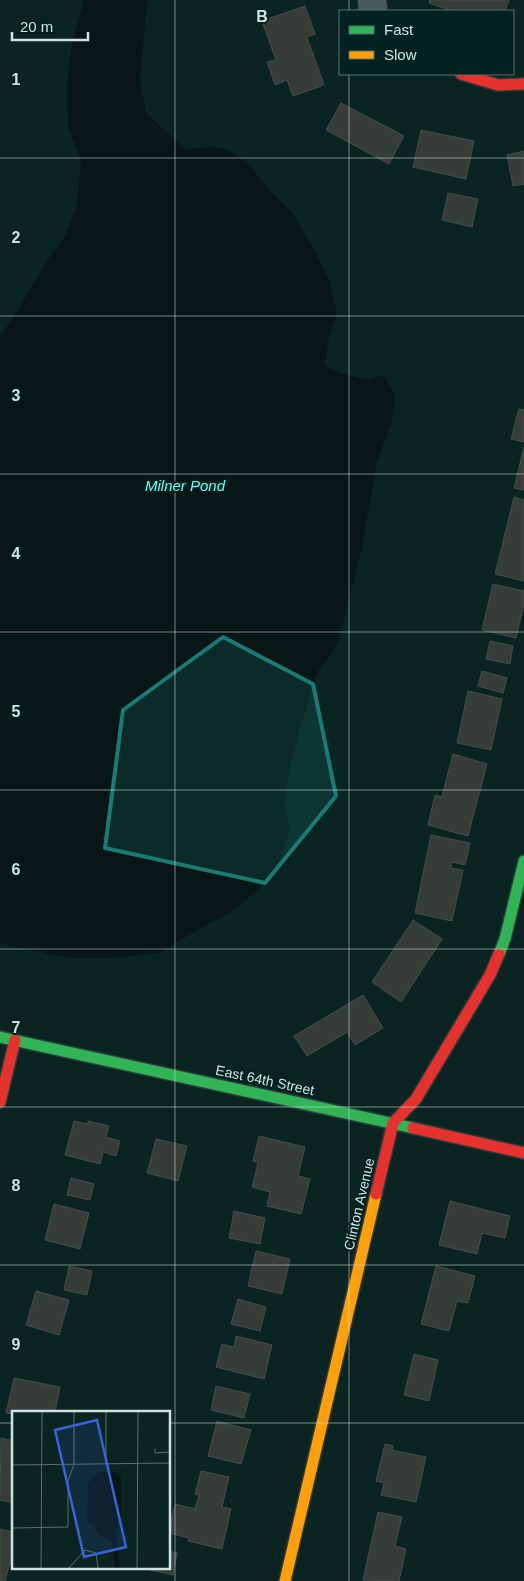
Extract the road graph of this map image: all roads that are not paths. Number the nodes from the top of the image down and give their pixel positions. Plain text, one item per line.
1 (464, 75) edge
2 (524, 84) edge
3 (524, 861) edge
4 (0, 1037) edge
5 (15, 1040) junction
6 (0, 1102) edge
7 (393, 1124) junction
8 (524, 1153) edge
9 (285, 1581) edge

1 - 2 street
3 - 7 street, Clinton Avenue
4 - 5 street, East 64th Street
5 - 6 street
5 - 7 street, East 64th Street
7 - 8 street, East 64th Street
7 - 9 street, Clinton Avenue

